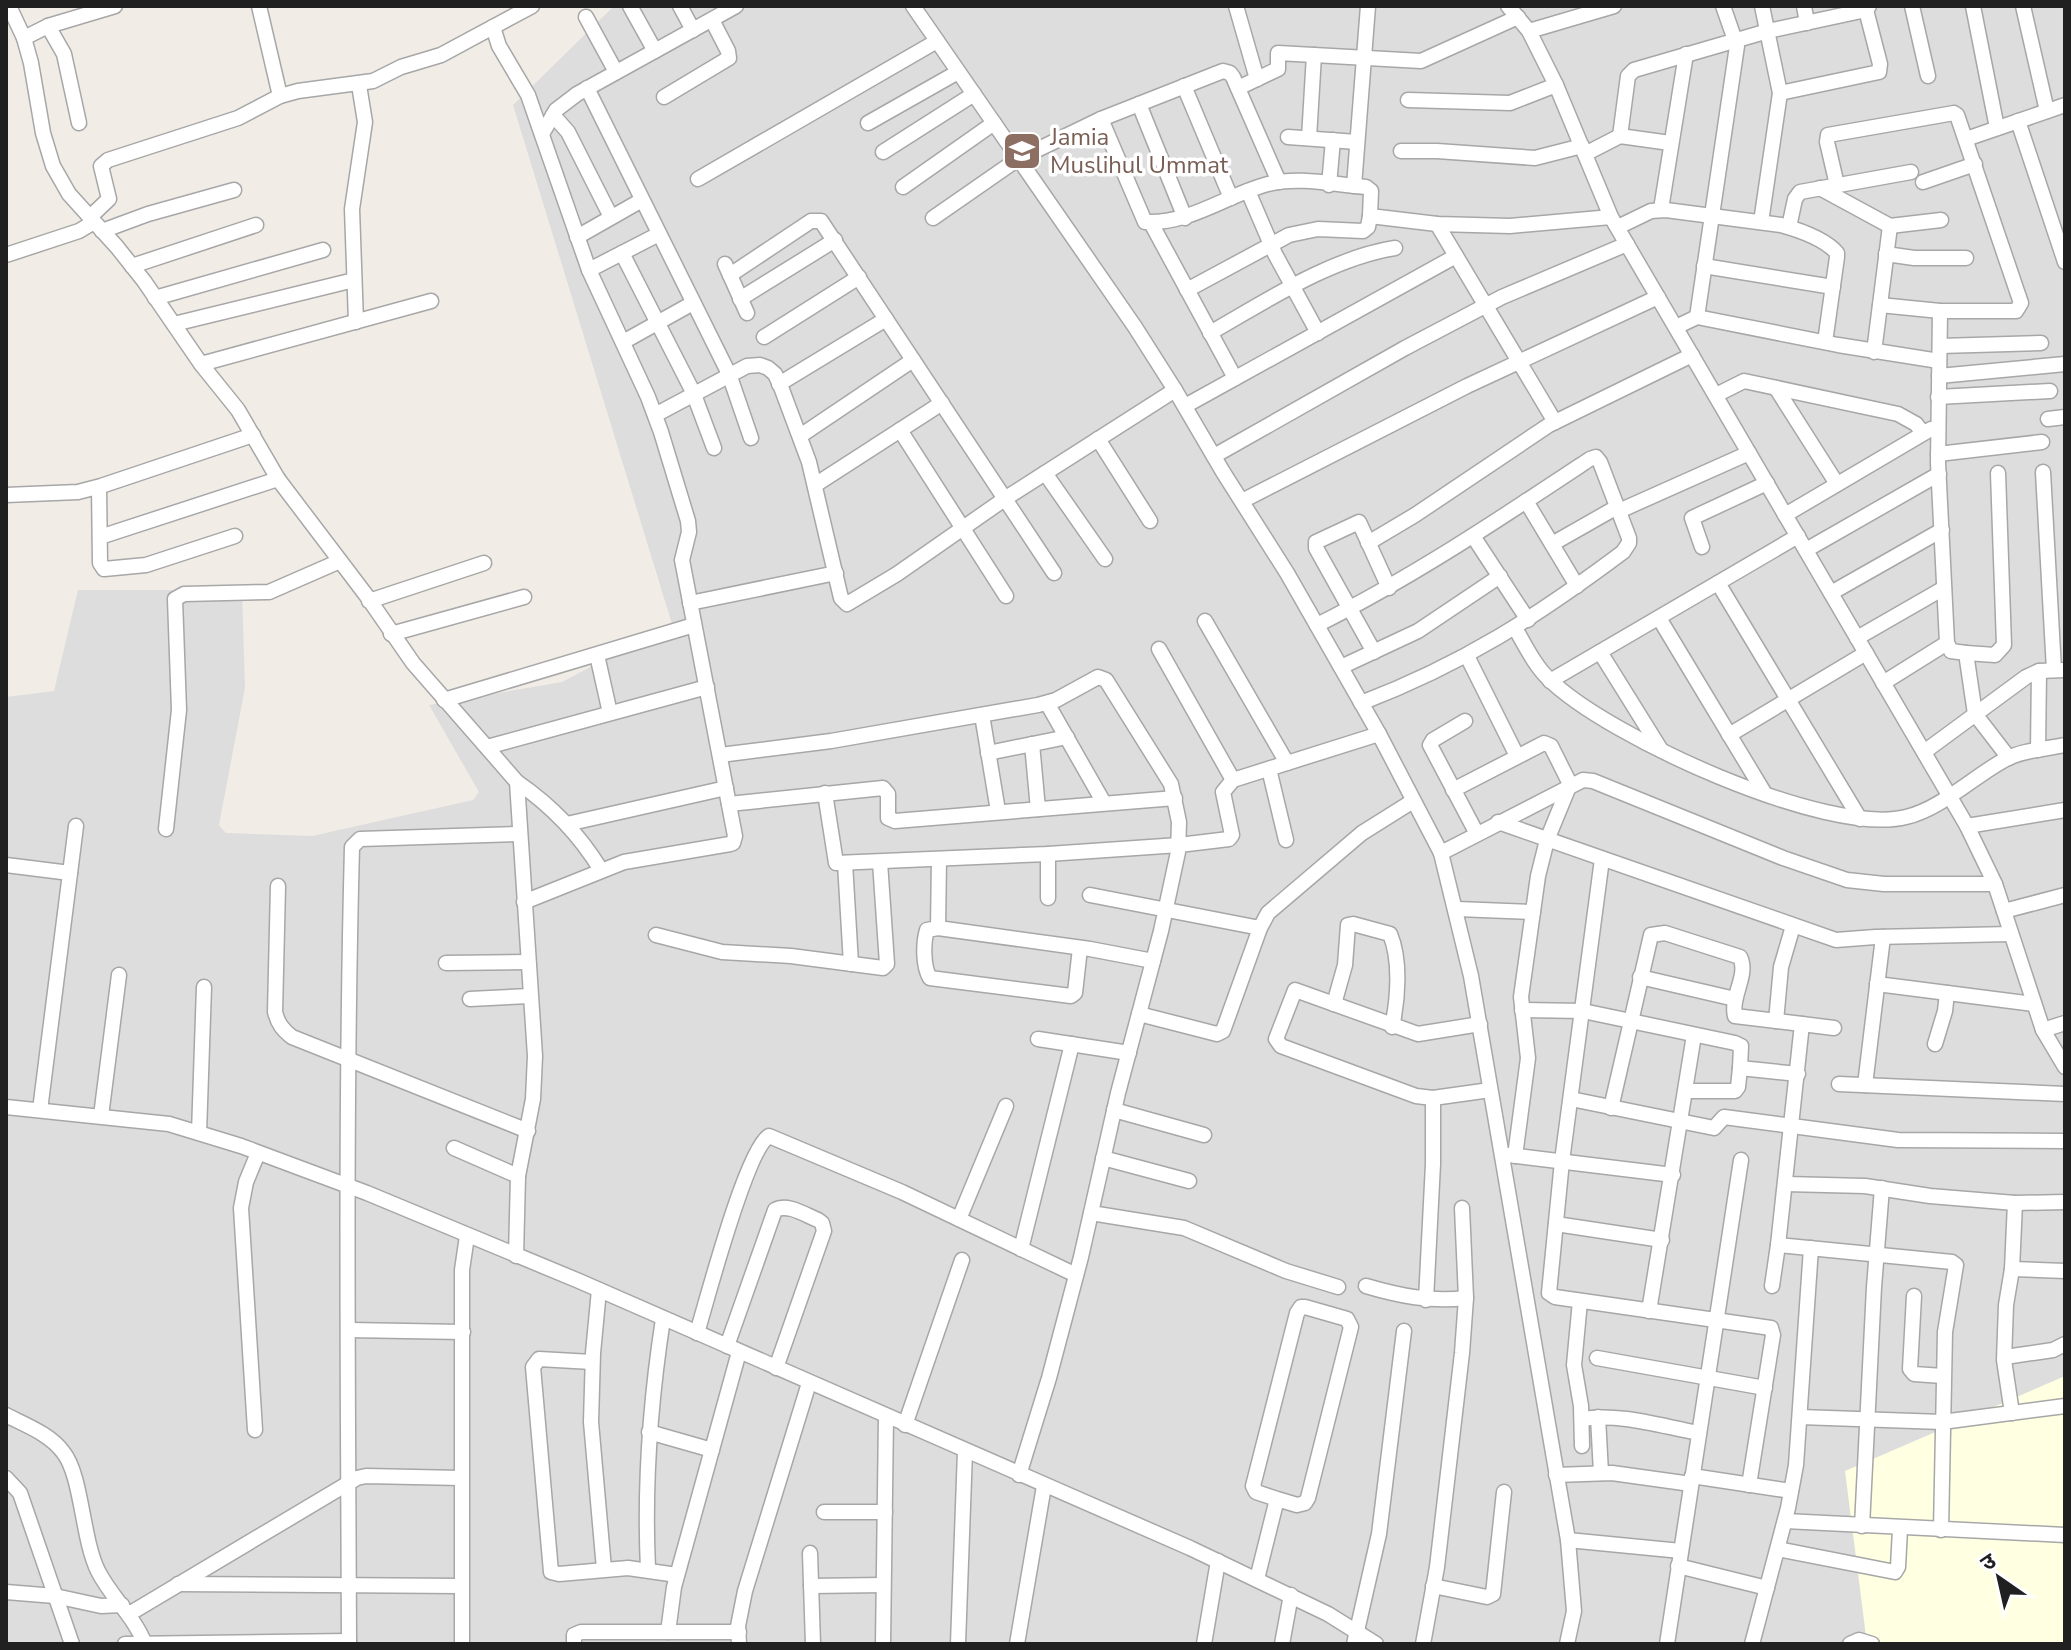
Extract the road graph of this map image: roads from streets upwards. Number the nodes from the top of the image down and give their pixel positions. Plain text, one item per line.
1 (9, 6) edge
2 (115, 6) edge
3 (259, 6) edge
4 (532, 6) edge
5 (630, 6) edge
6 (680, 6) edge
7 (913, 6) edge
8 (1236, 6) edge
9 (1368, 6) edge
10 (1723, 6) edge
11 (1762, 6) edge
12 (1804, 6) edge
13 (1912, 6) edge
14 (1973, 6) edge
15 (2023, 6) edge
16 (733, 7) edge
17 (1604, 7) edge
18 (1868, 8) edge
19 (1513, 11) edge
20 (586, 17) dead end
21 (712, 20) junction
22 (1807, 23) junction
23 (48, 26) junction
24 (493, 27) junction
25 (693, 30) junction
26 (1529, 31) junction
27 (1768, 31) junction
28 (24, 38) junction
29 (1735, 40) junction
30 (937, 41) junction
31 (655, 51) junction
32 (1686, 54) junction
33 (1314, 55) junction
34 (1364, 59) junction
35 (616, 72) junction
36 (958, 72) junction
37 (1928, 76) dead end
38 (1257, 79) junction
39 (359, 85) junction
40 (1556, 85) junction
41 (1184, 86) junction
42 (587, 88) junction
43 (1238, 88) junction
44 (1780, 93) junction
45 (974, 94) junction
46 (280, 96) junction
47 (664, 97) dead end
48 (1408, 100) dead end
49 (1139, 104) junction
50 (2065, 105) edge
51 (2047, 111) junction
52 (553, 115) junction
53 (1101, 119) junction
54 (2018, 121) junction
55 (79, 123) dead end
56 (868, 123) dead end
57 (994, 123) junction
58 (1997, 128) junction
59 (542, 134) junction
60 (1620, 136) junction
61 (1288, 137) dead end
62 (1309, 138) junction
63 (1966, 139) junction
64 (1333, 140) junction
65 (1357, 142) junction
66 (1670, 143) junction
67 (1583, 150) junction
68 (1401, 151) dead end
69 (883, 152) dead end
70 (1018, 159) junction
71 (1975, 164) junction
72 (1911, 172) dead end
73 (698, 179) dead end
74 (1279, 182) junction
75 (1923, 182) dead end
76 (1329, 185) junction
77 (1837, 185) junction
78 (1354, 186) junction
79 (903, 187) dead end
80 (1820, 188) junction
81 (234, 190) dead end
82 (1248, 191) junction
83 (1231, 198) junction
84 (642, 200) junction
85 (1661, 209) junction
86 (1370, 216) junction
87 (611, 217) junction
88 (1712, 217) junction
89 (933, 218) dead end
90 (1185, 218) junction
91 (1941, 220) dead end
92 (1614, 222) junction
93 (1761, 222) junction
94 (95, 223) junction
95 (1151, 223) junction
96 (1437, 224) junction
97 (256, 225) dead end
98 (1890, 226) junction
99 (1789, 227) junction
100 (659, 234) junction
101 (577, 237) junction
102 (835, 240) junction
103 (2062, 240) edge
104 (1270, 244) junction
105 (1627, 244) junction
106 (1395, 248) dead end
107 (323, 250) dead end
108 (622, 253) junction
109 (1886, 254) junction
110 (6, 255) edge
111 (1456, 256) junction
112 (1966, 258) dead end
113 (2065, 262) edge
114 (132, 266) junction
115 (1704, 266) junction
116 (589, 270) junction
117 (859, 277) junction
118 (354, 280) junction
119 (1292, 287) junction
120 (1833, 287) junction
121 (1187, 290) junction
122 (1658, 297) junction
123 (155, 298) junction
124 (740, 299) junction
125 (431, 301) dead end
126 (693, 303) junction
127 (1880, 305) junction
128 (1486, 306) junction
129 (1940, 311) junction
130 (747, 313) dead end
131 (1697, 317) junction
132 (886, 319) junction
133 (356, 322) junction
134 (658, 322) junction
135 (174, 324) junction
136 (1676, 327) junction
137 (1210, 333) junction
138 (1318, 333) junction
139 (764, 337) dead end
140 (623, 342) junction
141 (1825, 342) junction
142 (2041, 343) dead end
143 (1874, 352) junction
144 (1692, 355) junction
145 (913, 360) junction
146 (1939, 361) junction
147 (1517, 362) junction
148 (201, 364) junction
149 (2065, 364) edge
150 (729, 374) junction
151 (1235, 378) junction
152 (779, 384) junction
153 (1776, 388) junction
154 (1175, 390) junction
155 (2050, 391) dead end
156 (693, 392) junction
157 (1716, 395) junction
158 (1938, 397) junction
159 (942, 403) junction
160 (1185, 406) junction
161 (655, 415) junction
162 (2065, 417) edge
163 (2048, 419) dead end
164 (1555, 422) junction
165 (1938, 425) junction
166 (900, 430) junction
167 (1923, 433) junction
168 (253, 435) junction
169 (800, 436) junction
170 (751, 438) dead end
171 (1098, 439) junction
172 (2042, 442) dead end
173 (714, 448) dead end
174 (1749, 453) junction
175 (1938, 454) junction
176 (1214, 456) junction
177 (2043, 472) dead end
178 (1045, 473) junction
179 (1998, 473) dead end
180 (1939, 474) junction
181 (278, 479) junction
182 (1767, 483) junction
183 (1837, 484) junction
184 (815, 485) junction
185 (99, 487) junction
186 (6, 495) edge
187 (1006, 498) junction
188 (1242, 501) junction
189 (1526, 501) junction
190 (1618, 509) junction
191 (1785, 515) junction
192 (1150, 521) dead end
193 (962, 529) junction
194 (1942, 530) junction
195 (235, 536) dead end
196 (1473, 536) junction
197 (1798, 536) junction
198 (100, 537) junction
199 (1368, 543) junction
200 (1552, 544) junction
201 (1702, 547) dead end
202 (1806, 550) junction
203 (1105, 559) dead end
204 (340, 561) junction
205 (484, 563) dead end
206 (836, 573) junction
207 (1054, 573) dead end
208 (1500, 576) junction
209 (1718, 583) junction
210 (1577, 586) junction
211 (1389, 588) junction
212 (1944, 588) junction
213 (1831, 593) junction
214 (1006, 596) dead end
215 (524, 597) dead end
216 (369, 601) junction
217 (690, 603) junction
218 (1350, 609) junction
219 (1659, 618) junction
220 (1528, 620) junction
221 (1205, 621) dead end
222 (694, 625) junction
223 (1317, 625) junction
224 (1515, 628) junction
225 (391, 634) junction
226 (1857, 638) junction
227 (1947, 643) junction
228 (1159, 649) dead end
229 (1374, 652) junction
230 (1600, 652) junction
231 (1866, 653) junction
232 (1966, 653) junction
233 (597, 655) junction
234 (1467, 656) junction
235 (1341, 667) junction
236 (2053, 670) edge
237 (1550, 681) junction
238 (1883, 683) junction
239 (707, 687) junction
240 (444, 700) junction
241 (1788, 700) junction
242 (1047, 703) junction
243 (1361, 703) junction
244 (610, 713) junction
245 (1975, 714) junction
246 (982, 715) junction
247 (1465, 721) dead end
248 (1379, 734) junction
249 (1729, 735) junction
250 (1067, 737) junction
251 (1032, 744) junction
252 (2065, 745) edge
253 (487, 747) junction
254 (1662, 750) junction
255 (2038, 750) junction
256 (1924, 752) junction
257 (988, 753) junction
258 (720, 755) junction
259 (1517, 756) junction
260 (2009, 758) junction
261 (1287, 763) junction
262 (1269, 769) junction
263 (1233, 780) junction
264 (517, 782) junction
265 (1570, 784) junction
266 (726, 788) junction
267 (1453, 790) junction
268 (825, 793) junction
269 (1765, 794) junction
270 (1949, 795) junction
271 (1175, 798) junction
272 (1413, 801) junction
273 (1104, 803) junction
274 (729, 804) junction
275 (1038, 809) junction
276 (2065, 810) edge
277 (998, 811) junction
278 (1860, 819) junction
279 (1498, 822) junction
280 (567, 824) junction
281 (76, 826) dead end
282 (1967, 826) junction
283 (166, 829) dead end
284 (519, 834) junction
285 (1477, 834) junction
286 (1286, 840) dead end
287 (1547, 840) junction
288 (1179, 845) junction
289 (1441, 853) junction
290 (1048, 854) junction
291 (1602, 859) junction
292 (939, 860) junction
293 (880, 862) junction
294 (845, 863) junction
295 (6, 865) edge
296 (601, 870) junction
297 (70, 873) junction
298 (1995, 884) junction
299 (278, 886) dead end
300 (1090, 895) dead end
301 (2065, 895) edge
302 (1048, 898) dead end
303 (524, 902) junction
304 (1166, 908) junction
305 (1457, 909) junction
306 (2004, 911) junction
307 (1533, 912) junction
308 (1793, 926) junction
309 (938, 928) junction
310 (1260, 928) junction
311 (2011, 934) junction
312 (656, 935) dead end
313 (1883, 937) junction
314 (1080, 948) junction
315 (1153, 961) junction
316 (528, 962) junction
317 (446, 963) dead end
318 (851, 964) junction
319 (119, 975) dead end
320 (1640, 977) junction
321 (1877, 984) junction
322 (204, 987) dead end
323 (1947, 993) junction
324 (530, 996) junction
325 (470, 999) dead end
326 (1735, 999) junction
327 (1334, 1004) junction
328 (2034, 1004) junction
329 (1522, 1010) junction
330 (1583, 1011) junction
331 (1139, 1014) junction
332 (1630, 1021) junction
333 (1776, 1021) junction
334 (2065, 1023) edge
335 (1480, 1024) junction
336 (1802, 1024) junction
337 (1392, 1027) junction
338 (1834, 1028) dead end
339 (2043, 1030) junction
340 (1694, 1035) junction
341 (1038, 1039) dead end
342 (1072, 1044) junction
343 (1935, 1044) dead end
344 (1129, 1053) junction
345 (347, 1058) junction
346 (2065, 1067) edge
347 (1740, 1068) junction
348 (1798, 1074) junction
349 (1839, 1084) dead end
350 (1865, 1085) junction
351 (1490, 1090) junction
352 (1686, 1091) junction
353 (2065, 1094) edge
354 (1433, 1098) junction
355 (1571, 1099) junction
356 (1006, 1106) dead end
357 (6, 1107) edge
358 (1611, 1108) junction
359 (40, 1110) junction
360 (1114, 1110) junction
361 (101, 1116) junction
362 (1682, 1123) junction
363 (1793, 1124) junction
364 (528, 1131) junction
365 (199, 1133) junction
366 (1204, 1135) dead end
367 (2065, 1141) edge
368 (454, 1148) dead end
369 (258, 1153) junction
370 (1508, 1155) junction
371 (1103, 1158) junction
372 (1741, 1160) dead end
373 (1562, 1161) junction
374 (1673, 1175) junction
375 (518, 1176) junction
376 (1189, 1181) dead end
377 (1786, 1184) junction
378 (349, 1186) junction
379 (1882, 1188) junction
380 (2065, 1202) edge
381 (2015, 1203) junction
382 (1462, 1208) dead end
383 (1091, 1213) junction
384 (959, 1219) junction
385 (1556, 1224) junction
386 (467, 1236) junction
387 (1662, 1240) junction
388 (1778, 1245) junction
389 (1811, 1248) junction
390 (1021, 1249) junction
391 (1877, 1253) junction
392 (516, 1256) junction
393 (962, 1260) dead end
394 (2012, 1269) junction
395 (2065, 1271) edge
396 (1076, 1275) junction
397 (1366, 1286) dead end
398 (1772, 1286) dead end
399 (1338, 1287) dead end
400 (599, 1290) junction
401 (1914, 1296) dead end
402 (1466, 1298) junction
403 (1426, 1300) junction
404 (1580, 1301) junction
405 (1649, 1311) junction
406 (663, 1319) junction
407 (1717, 1320) junction
408 (349, 1330) junction
409 (1404, 1331) dead end
410 (463, 1332) junction
411 (697, 1333) junction
412 (2065, 1344) edge
413 (733, 1349) junction
414 (2005, 1357) junction
415 (1597, 1358) dead end
416 (592, 1362) junction
417 (776, 1368) junction
418 (1943, 1376) junction
419 (1707, 1378) junction
420 (809, 1383) junction
421 (1765, 1388) junction
422 (2065, 1406) edge
423 (2012, 1413) junction
424 (6, 1415) edge
425 (886, 1416) junction
426 (1598, 1417) junction
427 (1800, 1417) junction
428 (1582, 1419) junction
429 (1866, 1419) junction
430 (1942, 1422) junction
431 (905, 1425) junction
432 (255, 1430) dead end
433 (649, 1432) junction
434 (1699, 1433) junction
435 (1582, 1446) dead end
436 (712, 1450) junction
437 (965, 1451) junction
438 (1601, 1473) junction
439 (1019, 1475) junction
440 (1556, 1475) junction
441 (6, 1478) edge
442 (461, 1478) junction
443 (1692, 1480) junction
444 (348, 1484) junction
445 (1749, 1485) junction
446 (1044, 1486) junction
447 (1791, 1491) junction
448 (1504, 1492) dead end
449 (1277, 1499) junction
450 (824, 1512) dead end
451 (885, 1512) junction
452 (1785, 1521) junction
453 (1862, 1526) junction
454 (1900, 1529) junction
455 (1941, 1530) junction
456 (2065, 1535) edge
457 (1568, 1540) junction
458 (1778, 1549) junction
459 (810, 1553) dead end
460 (1680, 1559) junction
461 (1218, 1561) junction
462 (604, 1569) junction
463 (648, 1569) junction
464 (677, 1575) junction
465 (1257, 1579) junction
466 (178, 1584) junction
467 (883, 1585) junction
468 (461, 1586) junction
469 (811, 1586) junction
470 (1433, 1586) junction
471 (348, 1587) junction
472 (1767, 1588) junction
473 (6, 1592) edge
474 (1291, 1595) junction
475 (55, 1596) junction
476 (125, 1610) junction
477 (668, 1632) junction
478 (739, 1638) edge
479 (1356, 1638) edge
480 (349, 1642) edge
481 (144, 1643) edge
482 (72, 1644) edge
483 (125, 1644) edge
484 (462, 1644) edge
485 (574, 1644) edge
486 (813, 1644) edge
487 (883, 1644) edge
488 (958, 1644) edge
489 (1017, 1644) edge
490 (1206, 1644) edge
491 (1282, 1644) edge
492 (1376, 1644) edge
493 (1423, 1644) edge
494 (1567, 1644) edge
495 (1667, 1644) edge
496 (1752, 1644) edge
497 (1850, 1644) edge
498 (1872, 1644) edge

1 - 28 street
2 - 23 street
3 - 46 street
4 - 24 street
5 - 31 street
6 - 25 street
7 - 30 street
8 - 38 street
9 - 34 street
10 - 29 street
11 - 27 street
12 - 22 street
13 - 37 street
14 - 58 street
15 - 51 street
16 - 21 street
17 - 26 street
18 - 22 street
18 - 44 street
19 - 26 street
19 - 34 street
20 - 35 street
21 - 25 street
21 - 47 street
22 - 27 street
23 - 28 street
23 - 55 street
24 - 39 street
24 - 59 street
25 - 31 street
26 - 40 street
27 - 29 street
27 - 44 street
28 - 94 street
29 - 32 street
29 - 88 street
30 - 36 street
30 - 73 street
31 - 35 street
32 - 60 street
32 - 66 street
33 - 34 street
33 - 38 street
33 - 62 street
34 - 65 street
35 - 42 street
36 - 45 street
36 - 56 street
38 - 43 street
39 - 46 street
39 - 118 street
40 - 48 street
40 - 67 street
41 - 43 street
41 - 49 street
41 - 83 street
42 - 52 street
42 - 84 street
43 - 74 street
44 - 93 street
45 - 57 street
45 - 69 street
46 - 94 street
49 - 53 street
49 - 90 street
50 - 51 street
51 - 54 street
52 - 59 street
52 - 87 street
53 - 70 street
53 - 95 street
54 - 58 street
54 - 103 street
57 - 70 street
57 - 79 street
58 - 63 street
59 - 101 street
60 - 66 street
60 - 67 street
61 - 62 street
62 - 64 street
63 - 71 street
63 - 77 street
64 - 65 street
64 - 76 street
65 - 78 street
66 - 85 street
67 - 68 street
67 - 92 street
70 - 89 street
70 - 154 street
71 - 75 street
71 - 129 street
72 - 77 street
74 - 76 street
74 - 82 street
76 - 78 street
77 - 80 street
78 - 86 street
80 - 98 street
80 - 99 street
81 - 94 street
82 - 83 street
82 - 104 street
83 - 90 street
84 - 87 street
84 - 100 street
85 - 88 street
85 - 92 street
86 - 96 street
86 - 104 street
87 - 101 street
88 - 93 street
88 - 115 street
90 - 95 street
91 - 98 street
92 - 96 street
92 - 105 street
93 - 99 street
94 - 110 street
94 - 114 street
95 - 121 street
96 - 111 street
97 - 114 street
98 - 109 street
99 - 120 street
100 - 108 street
100 - 126 street
101 - 116 street
102 - 117 street
102 - 124 street
102 - 124 street
103 - 113 street
104 - 119 street
104 - 121 street
105 - 122 street
105 - 128 street
106 - 119 street
107 - 123 street
108 - 116 street
108 - 134 street
109 - 112 street
109 - 127 street
111 - 128 street
111 - 138 street
114 - 123 street
115 - 120 street
115 - 131 street
116 - 140 street
117 - 132 street
117 - 139 street
118 - 133 street
118 - 135 street
119 - 137 street
119 - 138 street
120 - 141 street
121 - 137 street
122 - 136 street
122 - 147 street
123 - 135 street
124 - 130 street
125 - 133 street
126 - 134 street
126 - 150 street
127 - 129 street
127 - 143 street
128 - 147 street
128 - 176 street
129 - 146 street
131 - 136 street
131 - 141 street
132 - 145 street
132 - 152 street
133 - 148 street
134 - 140 street
134 - 156 street
135 - 148 street
136 - 144 street
137 - 151 street
138 - 151 street
140 - 161 street
141 - 143 street
142 - 146 street
143 - 146 street
144 - 157 street
144 - 164 street
145 - 159 street
145 - 169 street
146 - 149 street
146 - 158 street
147 - 164 street
147 - 188 street
148 - 168 street
150 - 152 street
150 - 156 street
150 - 170 street
151 - 160 street
152 - 169 street
153 - 157 street
153 - 167 street
153 - 183 street
154 - 160 street
154 - 171 street
155 - 158 street
156 - 161 street
156 - 173 street
157 - 174 street
158 - 165 street
159 - 166 street
159 - 187 street
160 - 176 street
161 - 217 street
162 - 163 street
164 - 199 street
165 - 167 street
165 - 175 street
166 - 184 street
166 - 193 street
167 - 183 street
168 - 181 street
168 - 185 street
169 - 184 street
171 - 178 street
171 - 192 street
172 - 175 street
174 - 182 street
174 - 190 street
175 - 180 street
176 - 188 street
177 - 236 street
178 - 187 street
178 - 203 street
179 - 232 street
180 - 194 street
180 - 202 street
181 - 198 street
181 - 204 street
182 - 191 street
182 - 201 street
183 - 191 street
184 - 206 street
185 - 186 street
185 - 198 street
187 - 193 street
187 - 207 street
188 - 223 street
189 - 190 street
189 - 196 street
189 - 200 street
190 - 200 street
190 - 210 street
191 - 197 street
193 - 206 street
193 - 214 street
194 - 212 street
194 - 213 street
195 - 198 street
196 - 208 street
196 - 211 street
197 - 202 street
197 - 209 street
199 - 211 street
199 - 218 street
200 - 210 street
202 - 213 street
204 - 216 street
204 - 283 street
205 - 216 street
206 - 217 street
208 - 220 street
208 - 229 street
209 - 219 street
209 - 241 street
210 - 220 street
211 - 218 street
212 - 226 street
212 - 227 street
213 - 226 street
215 - 225 street
216 - 225 street
217 - 222 street
218 - 223 street
218 - 229 street
219 - 230 street
219 - 249 street
220 - 224 street
221 - 261 street
222 - 233 street
222 - 239 street
223 - 235 street
224 - 234 street
224 - 237 street
225 - 240 street
226 - 231 street
227 - 232 street
227 - 238 street
228 - 263 street
229 - 235 street
230 - 237 street
230 - 254 street
231 - 238 street
231 - 241 street
232 - 245 street
233 - 240 street
233 - 244 street
234 - 243 street
234 - 259 street
235 - 243 street
236 - 245 street
236 - 255 street
237 - 254 street
238 - 256 street
239 - 244 street
239 - 258 street
240 - 253 street
241 - 249 street
241 - 278 street
242 - 246 street
242 - 250 street
242 - 271 street
243 - 248 street
244 - 253 street
245 - 256 street
245 - 260 street
246 - 257 street
246 - 258 street
247 - 267 street
248 - 261 street
248 - 272 street
249 - 269 street
250 - 251 street
250 - 273 street
251 - 257 street
251 - 275 street
252 - 255 street
253 - 264 street
254 - 269 street
255 - 260 street
256 - 270 street
257 - 277 street
258 - 266 street
259 - 265 street
259 - 267 street
260 - 270 street
261 - 262 street
262 - 263 street
262 - 286 street
263 - 288 street
264 - 280 street
264 - 284 street
265 - 279 street
265 - 287 street
265 - 298 street
266 - 274 street
266 - 280 street
267 - 285 street
268 - 274 street
268 - 277 street
268 - 294 street
269 - 278 street
270 - 278 street
270 - 282 street
271 - 273 street
271 - 288 street
272 - 289 street
272 - 310 street
273 - 275 street
274 - 296 street
275 - 277 street
276 - 282 street
279 - 285 street
279 - 287 street
280 - 296 street
281 - 297 street
282 - 298 street
284 - 303 street
284 - 345 street
285 - 289 street
287 - 291 street
287 - 307 street
288 - 290 street
288 - 304 street
289 - 305 street
290 - 292 street
290 - 302 street
291 - 308 street
291 - 330 street
292 - 293 street
292 - 309 street
293 - 294 street
293 - 318 street
294 - 318 street
295 - 297 street
296 - 303 street
297 - 359 street
298 - 306 street
299 - 345 street
300 - 304 street
301 - 306 street
303 - 316 street
304 - 310 street
304 - 315 street
305 - 307 street
305 - 335 street
306 - 311 street
307 - 329 street
308 - 313 street
308 - 333 street
309 - 314 street
309 - 314 street
310 - 331 street
311 - 313 street
311 - 328 street
312 - 318 street
313 - 321 street
314 - 315 street
315 - 331 street
316 - 317 street
316 - 324 street
319 - 361 street
320 - 326 street
320 - 326 street
320 - 332 street
321 - 323 street
321 - 350 street
322 - 365 street
323 - 328 street
323 - 343 street
324 - 325 street
324 - 364 street
326 - 333 street
327 - 337 street
327 - 337 street
327 - 354 street
328 - 339 street
329 - 330 street
329 - 370 street
330 - 332 street
330 - 355 street
331 - 344 street
332 - 340 street
332 - 358 street
333 - 336 street
334 - 339 street
335 - 337 street
335 - 351 street
336 - 338 street
336 - 348 street
339 - 346 street
340 - 347 street
340 - 352 street
341 - 342 street
342 - 344 street
342 - 390 street
344 - 360 street
345 - 364 street
345 - 378 street
347 - 348 street
347 - 352 street
348 - 363 street
349 - 350 street
350 - 353 street
351 - 354 street
351 - 370 street
352 - 362 street
354 - 403 street
355 - 358 street
355 - 373 street
356 - 384 street
357 - 359 street
358 - 362 street
359 - 361 street
360 - 366 street
360 - 371 street
361 - 365 street
362 - 363 street
362 - 374 street
363 - 367 street
363 - 377 street
364 - 375 street
365 - 369 street
368 - 375 street
369 - 378 street
369 - 432 street
370 - 373 street
370 - 440 street
371 - 376 street
371 - 383 street
372 - 407 street
373 - 374 street
373 - 385 street
374 - 387 street
375 - 392 street
377 - 379 street
377 - 388 street
378 - 386 street
378 - 408 street
379 - 381 street
379 - 391 street
380 - 381 street
381 - 394 street
382 - 402 street
383 - 396 street
383 - 399 street
384 - 390 street
384 - 411 street
385 - 387 street
385 - 404 street
386 - 392 street
386 - 410 street
387 - 405 street
388 - 389 street
388 - 398 street
389 - 391 street
389 - 427 street
390 - 396 street
391 - 418 street
391 - 429 street
392 - 400 street
393 - 431 street
394 - 395 street
394 - 414 street
396 - 439 street
397 - 403 street
400 - 406 street
400 - 416 street
401 - 418 street
402 - 403 street
402 - 470 street
404 - 405 street
404 - 428 street
405 - 407 street
406 - 411 street
406 - 433 street
407 - 419 street
407 - 421 street
408 - 410 street
408 - 444 street
409 - 479 street
410 - 442 street
411 - 413 street
412 - 414 street
413 - 417 street
413 - 417 street
413 - 436 street
414 - 423 street
415 - 419 street
416 - 462 street
416 - 462 street
417 - 420 street
418 - 430 street
419 - 421 street
419 - 434 street
420 - 425 street
420 - 478 street
421 - 445 street
422 - 423 street
423 - 430 street
424 - 476 street
425 - 431 street
425 - 451 street
426 - 428 street
426 - 434 street
426 - 438 street
427 - 429 street
427 - 447 street
428 - 435 street
429 - 430 street
429 - 453 street
430 - 455 street
431 - 437 street
433 - 436 street
433 - 463 street
434 - 443 street
436 - 464 street
437 - 439 street
437 - 488 street
438 - 440 street
438 - 443 street
439 - 446 street
440 - 457 street
441 - 475 street
442 - 444 street
442 - 468 street
443 - 445 street
443 - 460 street
444 - 466 street
444 - 471 street
445 - 447 street
446 - 461 street
446 - 489 street
447 - 452 street
448 - 470 street
449 - 449 street
449 - 465 street
450 - 451 street
451 - 467 street
452 - 453 street
452 - 458 street
453 - 454 street
454 - 455 street
454 - 458 street
455 - 456 street
457 - 460 street
457 - 494 street
458 - 472 street
459 - 469 street
460 - 472 street
460 - 495 street
461 - 465 street
461 - 490 street
462 - 463 street
463 - 464 street
464 - 477 street
465 - 474 street
466 - 471 street
466 - 476 street
467 - 469 street
467 - 487 street
468 - 471 street
468 - 484 street
469 - 486 street
470 - 493 street
471 - 480 street
472 - 496 street
473 - 475 street
474 - 479 street
474 - 491 street
475 - 476 street
475 - 482 street
476 - 481 street
477 - 478 street
477 - 485 street
479 - 492 street
480 - 481 street
481 - 483 street
497 - 498 street

